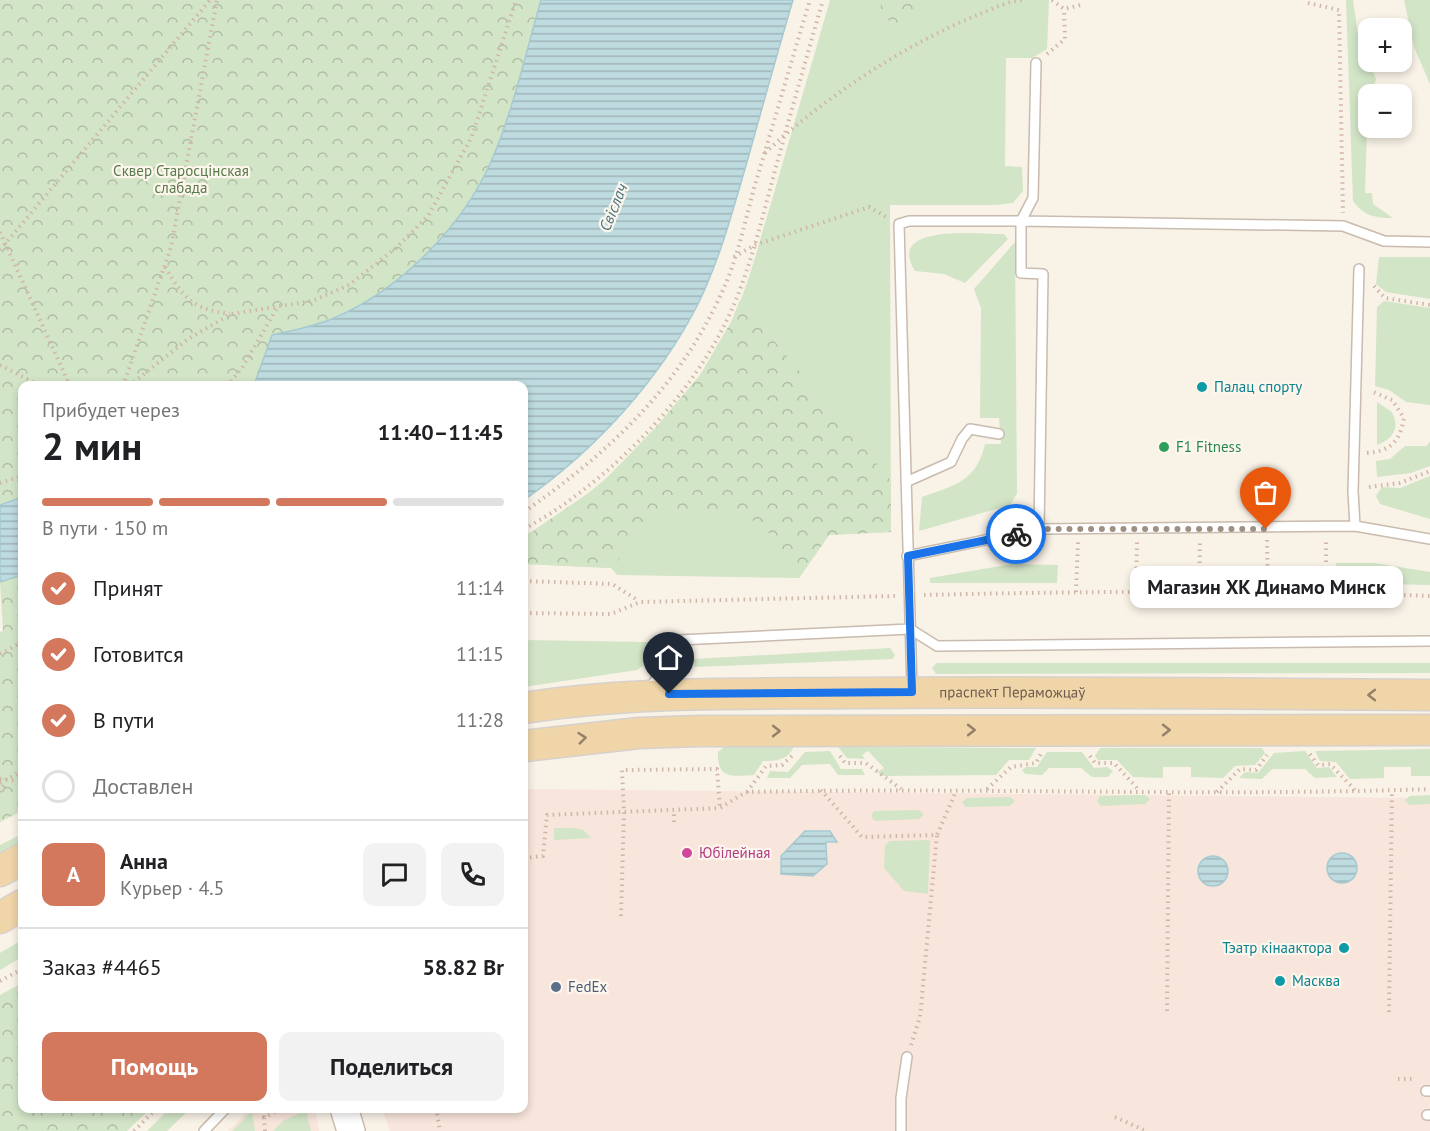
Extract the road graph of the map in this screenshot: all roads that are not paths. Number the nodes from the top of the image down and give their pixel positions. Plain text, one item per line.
1 (1036, 63) road end
2 (1021, 221) junction
3 (1430, 242) edge
4 (1359, 269) road end
5 (999, 434) dead end
6 (906, 482) junction
7 (1355, 526) junction
8 (1039, 529) junction
9 (1430, 539) edge
10 (908, 556) junction
11 (910, 628) junction
12 (1430, 641) edge
13 (912, 692) junction
14 (647, 694) junction
15 (1430, 695) edge
16 (528, 708) edge
17 (1430, 730) edge
18 (528, 746) edge
19 (18, 862) edge
20 (0, 871) edge
21 (18, 907) edge
22 (0, 918) edge
23 (907, 1057) road end
24 (221, 1113) edge
25 (346, 1113) edge
26 (204, 1131) edge
27 (351, 1131) edge
28 (901, 1131) edge

1 - 2 lane
2 - 3 lane
2 - 6 lane
2 - 8 lane
4 - 7 lane
5 - 6 lane
6 - 10 lane
7 - 8 lane
7 - 9 lane
8 - 10 lane
10 - 11 lane
11 - 12 lane
11 - 13 lane
11 - 14 lane
13 - 14 main road, праспект Пераможцаў
15 -> 13 main road, праспект Пераможцаў
14 - 16 main road, праспект Пераможцаў
18 -> 17 main road
19 - 20 main road
21 - 22 main road
23 - 28 lane
24 - 26 lane
25 - 27 main road

